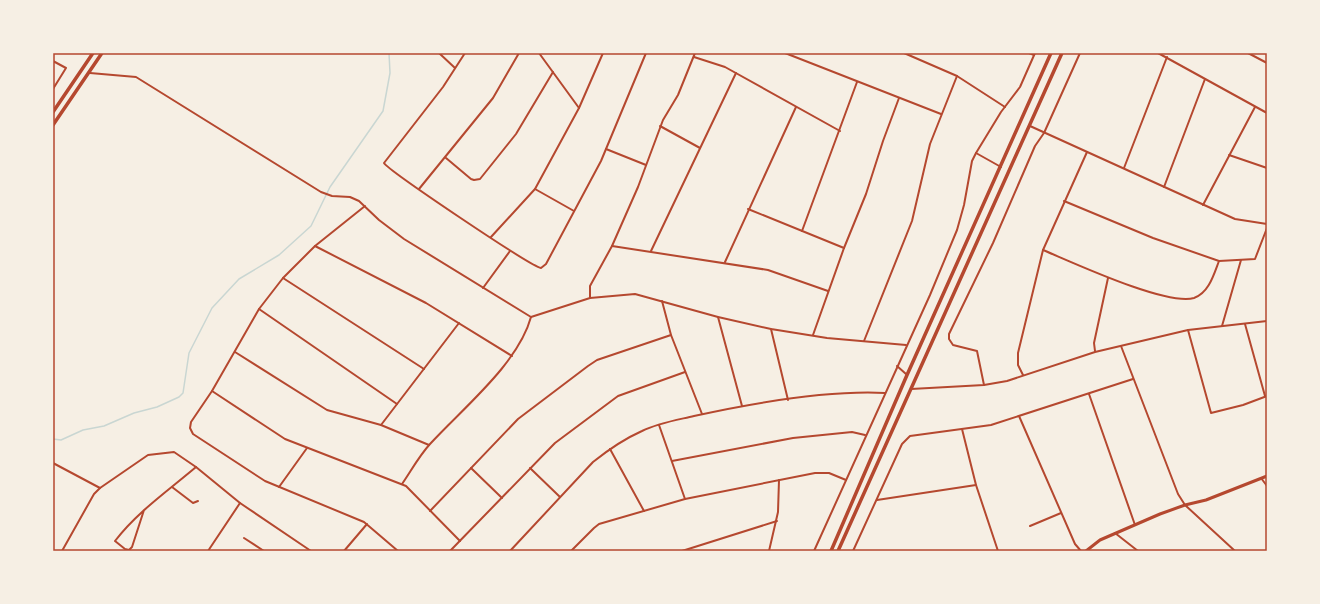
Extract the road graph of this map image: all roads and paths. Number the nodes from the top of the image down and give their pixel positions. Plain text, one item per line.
1 (93, 53) edge
2 (102, 53) edge
3 (439, 53) edge
4 (465, 53) edge
5 (519, 53) edge
6 (538, 53) edge
7 (603, 53) edge
8 (646, 53) edge
9 (695, 53) edge
10 (785, 53) edge
11 (904, 53) edge
12 (1029, 53) edge
13 (1051, 53) edge
14 (1062, 53) edge
15 (1080, 53) edge
16 (1158, 53) edge
17 (1248, 53) edge
18 (1035, 54) edge
19 (694, 57) junction
20 (1167, 57) junction
21 (53, 61) edge
22 (1267, 63) edge
23 (455, 68) junction
24 (553, 72) junction
25 (90, 73) junction
26 (736, 73) junction
27 (957, 76) junction
28 (1205, 79) junction
29 (858, 82) junction
30 (53, 89) edge
31 (899, 98) junction
32 (796, 107) junction
33 (1005, 107) junction
34 (1255, 107) junction
35 (579, 108) junction
36 (53, 112) edge
37 (1267, 113) edge
38 (941, 114) junction
39 (53, 125) edge
40 (1029, 125) junction
41 (660, 126) junction
42 (840, 131) junction
43 (1044, 133) junction
44 (700, 148) junction
45 (606, 149) junction
46 (1087, 152) junction
47 (976, 153) junction
48 (1229, 155) junction
49 (446, 158) junction
50 (646, 166) junction
51 (1000, 167) junction
52 (1267, 168) edge
53 (1124, 169) junction
54 (1164, 187) junction
55 (419, 189) junction
56 (536, 189) junction
57 (1064, 201) junction
58 (1203, 205) junction
59 (365, 206) junction
60 (748, 209) junction
61 (574, 211) junction
62 (1267, 224) edge
63 (1267, 228) edge
64 (802, 231) junction
65 (491, 237) junction
66 (315, 246) junction
67 (612, 246) junction
68 (844, 248) junction
69 (1043, 250) junction
70 (510, 251) junction
71 (650, 251) junction
72 (1241, 260) junction
73 (1219, 261) junction
74 (725, 262) junction
75 (284, 278) junction
76 (1108, 278) junction
77 (483, 288) junction
78 (828, 291) junction
79 (590, 298) junction
80 (662, 301) junction
81 (259, 309) junction
82 (531, 317) junction
83 (718, 317) junction
84 (1267, 321) edge
85 (459, 323) junction
86 (1245, 324) junction
87 (1222, 326) junction
88 (771, 329) junction
89 (1188, 330) junction
90 (671, 335) junction
91 (812, 335) junction
92 (864, 341) junction
93 (906, 345) junction
94 (1121, 346) junction
95 (235, 352) junction
96 (1095, 352) junction
97 (512, 356) junction
98 (896, 366) junction
99 (424, 369) junction
100 (685, 372) junction
101 (907, 375) junction
102 (1023, 375) junction
103 (1133, 379) junction
104 (984, 385) junction
105 (911, 389) junction
106 (212, 391) junction
107 (885, 393) junction
108 (1089, 394) junction
109 (1266, 396) edge
110 (788, 400) junction
111 (397, 404) junction
112 (742, 406) junction
113 (702, 414) junction
114 (1019, 416) junction
115 (381, 425) junction
116 (659, 425) junction
117 (962, 430) junction
118 (865, 436) junction
119 (429, 445) junction
120 (307, 448) junction
121 (610, 449) junction
122 (672, 461) junction
123 (53, 463) edge
124 (196, 467) junction
125 (472, 468) junction
126 (530, 468) junction
127 (1267, 476) edge
128 (1261, 478) junction
129 (779, 480) junction
130 (846, 480) junction
131 (402, 484) junction
132 (976, 485) junction
133 (1267, 486) edge
134 (172, 487) junction
135 (279, 487) junction
136 (100, 488) junction
137 (502, 498) junction
138 (560, 498) junction
139 (685, 499) junction
140 (877, 500) junction
141 (198, 501) dead end
142 (240, 503) junction
143 (1184, 505) junction
144 (144, 510) junction
145 (430, 511) junction
146 (644, 511) junction
147 (1060, 513) junction
148 (776, 521) junction
149 (367, 524) junction
150 (1136, 525) junction
151 (1030, 526) dead end
152 (1115, 533) junction
153 (244, 538) dead end
154 (460, 542) junction
155 (62, 551) edge
156 (208, 551) edge
157 (264, 551) edge
158 (311, 551) edge
159 (344, 551) edge
160 (398, 551) edge
161 (450, 551) edge
162 (510, 551) edge
163 (571, 551) edge
164 (682, 551) edge
165 (769, 551) edge
166 (814, 551) edge
167 (831, 551) edge
168 (838, 551) edge
169 (853, 551) edge
170 (998, 551) edge
171 (1081, 551) edge
172 (1086, 551) edge
173 (1138, 551) edge
174 (1235, 551) edge

1 - 36 highway
2 - 25 highway
3 - 23 street
4 - 23 street
5 - 49 street
6 - 24 street
7 - 35 street
8 - 45 street
9 - 19 street
10 - 29 street
11 - 27 street
12 - 18 street
13 - 51 highway
14 - 40 highway
15 - 43 street
16 - 20 street
17 - 22 street
18 - 33 street
19 - 26 street
19 - 41 street
20 - 28 street
20 - 53 street
21 - 30 street
23 - 55 street
24 - 35 street
24 - 49 street
25 - 39 highway
25 - 59 street
26 - 32 street
26 - 44 street
27 - 33 street
27 - 38 street
28 - 34 street
28 - 54 street
29 - 31 street
29 - 42 street
31 - 38 street
31 - 68 street
32 - 42 street
32 - 60 street
33 - 47 street
34 - 37 street
34 - 48 street
35 - 56 street
38 - 92 street
40 - 43 street
40 - 105 highway
41 - 44 street
41 - 50 street
42 - 64 street
43 - 46 street
43 - 104 street
44 - 71 street
45 - 50 street
45 - 61 street
46 - 53 street
46 - 57 street
47 - 51 street
47 - 93 street
48 - 52 street
48 - 58 street
49 - 55 street
50 - 67 street
51 - 101 highway
53 - 54 street
54 - 58 street
55 - 65 street
56 - 61 street
56 - 65 street
57 - 69 street
57 - 73 street
58 - 62 street
59 - 66 street
59 - 77 street
60 - 64 street
60 - 74 street
61 - 70 street
63 - 72 street
64 - 68 street
65 - 70 street
66 - 75 street
66 - 85 street
67 - 71 street
67 - 79 street
68 - 78 street
69 - 76 street
69 - 102 street
70 - 77 street
71 - 74 street
72 - 73 street
72 - 87 street
73 - 76 street
74 - 78 street
75 - 81 street
75 - 99 street
76 - 96 street
77 - 82 street
78 - 91 street
79 - 80 street
79 - 82 street
80 - 83 street
80 - 90 street
81 - 95 street
81 - 111 street
82 - 97 street
83 - 88 street
83 - 112 street
84 - 86 street
85 - 97 street
85 - 99 street
86 - 87 street
86 - 109 street
87 - 89 street
88 - 91 street
88 - 110 street
89 - 94 street
89 - 109 street
90 - 100 street
90 - 125 street
91 - 92 street
92 - 93 street
93 - 98 street
94 - 96 street
94 - 103 street
95 - 106 street
95 - 115 street
96 - 102 street
97 - 119 street
98 - 101 street
98 - 107 street
99 - 111 street
100 - 113 street
100 - 126 street
101 - 167 highway
102 - 104 street
103 - 108 street
103 - 143 street
104 - 105 street
105 - 168 highway
106 - 120 street
106 - 135 street
107 - 110 street
107 - 118 street
108 - 114 street
108 - 150 street
110 - 112 street
111 - 115 street
112 - 113 street
113 - 116 street
114 - 117 street
114 - 147 street
115 - 119 street
116 - 121 street
116 - 122 street
117 - 132 street
117 - 140 street
118 - 122 street
118 - 130 street
119 - 131 street
120 - 131 street
120 - 135 street
121 - 138 street
121 - 146 street
122 - 139 street
123 - 136 street
124 - 134 street
124 - 136 street
124 - 142 street
125 - 137 street
125 - 145 street
126 - 137 street
126 - 138 street
127 - 128 main road
128 - 133 street
128 - 143 main road
129 - 130 street
129 - 139 street
129 - 148 street
130 - 166 street
131 - 145 street
132 - 140 street
132 - 170 street
134 - 141 street
134 - 144 street
135 - 149 street
136 - 155 street
137 - 154 street
138 - 162 street
139 - 146 street
140 - 169 street
142 - 156 street
142 - 158 street
143 - 150 main road
143 - 174 street
144 - 144 street
145 - 154 street
146 - 163 street
147 - 151 street
147 - 171 street
148 - 164 street
148 - 165 street
149 - 159 street
149 - 160 street
150 - 152 main road
152 - 172 main road
152 - 173 street
153 - 157 street
154 - 161 street

